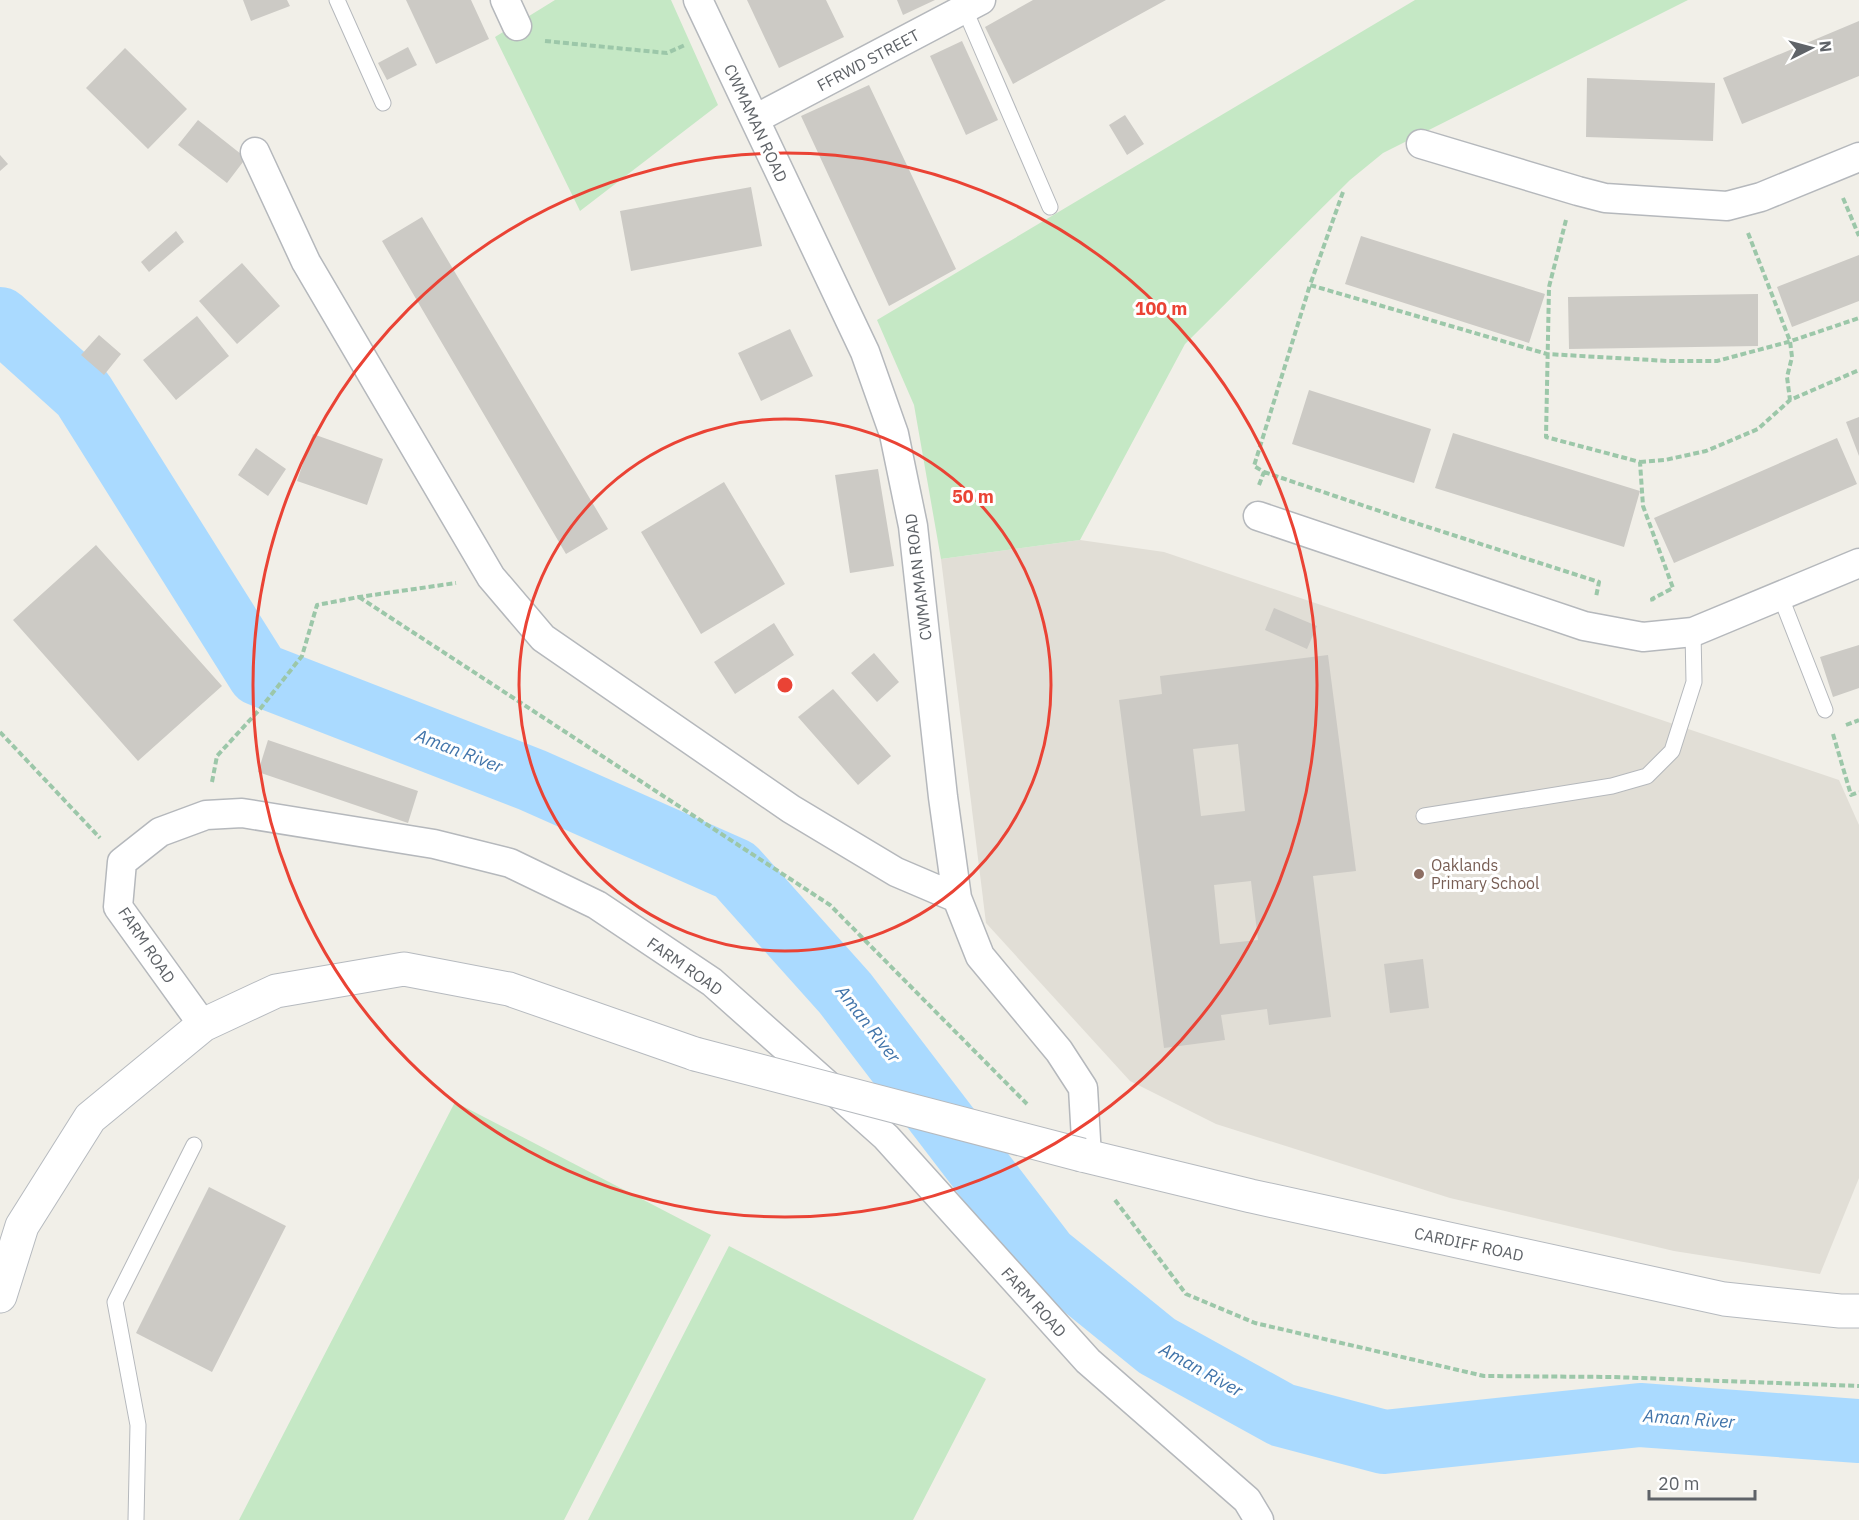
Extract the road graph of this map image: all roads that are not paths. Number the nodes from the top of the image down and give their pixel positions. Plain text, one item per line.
1 (338, 0) edge
2 (505, 0) edge
3 (698, 0) edge
4 (968, 3) edge
5 (517, 26) road end
6 (382, 104) dead end
7 (755, 119) junction
8 (1421, 144) dead end
9 (255, 152) dead end
10 (1859, 157) edge
11 (1050, 207) dead end
12 (1258, 516) road end
13 (1859, 563) edge
14 (1780, 595) junction
15 (1693, 632) junction
16 (1825, 710) dead end
17 (1424, 816) dead end
18 (957, 898) junction
19 (203, 1025) junction
20 (194, 1145) dead end
21 (1085, 1156) junction
22 (0, 1296) edge
23 (1859, 1311) edge
24 (136, 1520) edge
25 (1259, 1520) edge

1 - 6 lane
2 - 5 street
3 - 7 street, CWMAMAN ROAD
4 - 7 street, FFRWD STREET
4 - 11 lane
7 - 18 street, CWMAMAN ROAD
8 - 10 street
9 - 18 street
12 - 15 street
13 - 14 street
14 - 15 street
14 - 16 lane
15 - 17 lane
18 - 21 street, CWMAMAN ROAD
19 - 21 main road, CARDIFF ROAD, bridge
19 - 22 main road, CARDIFF ROAD
19 - 25 street, FARM ROAD
20 - 24 lane
21 - 23 main road, CARDIFF ROAD

